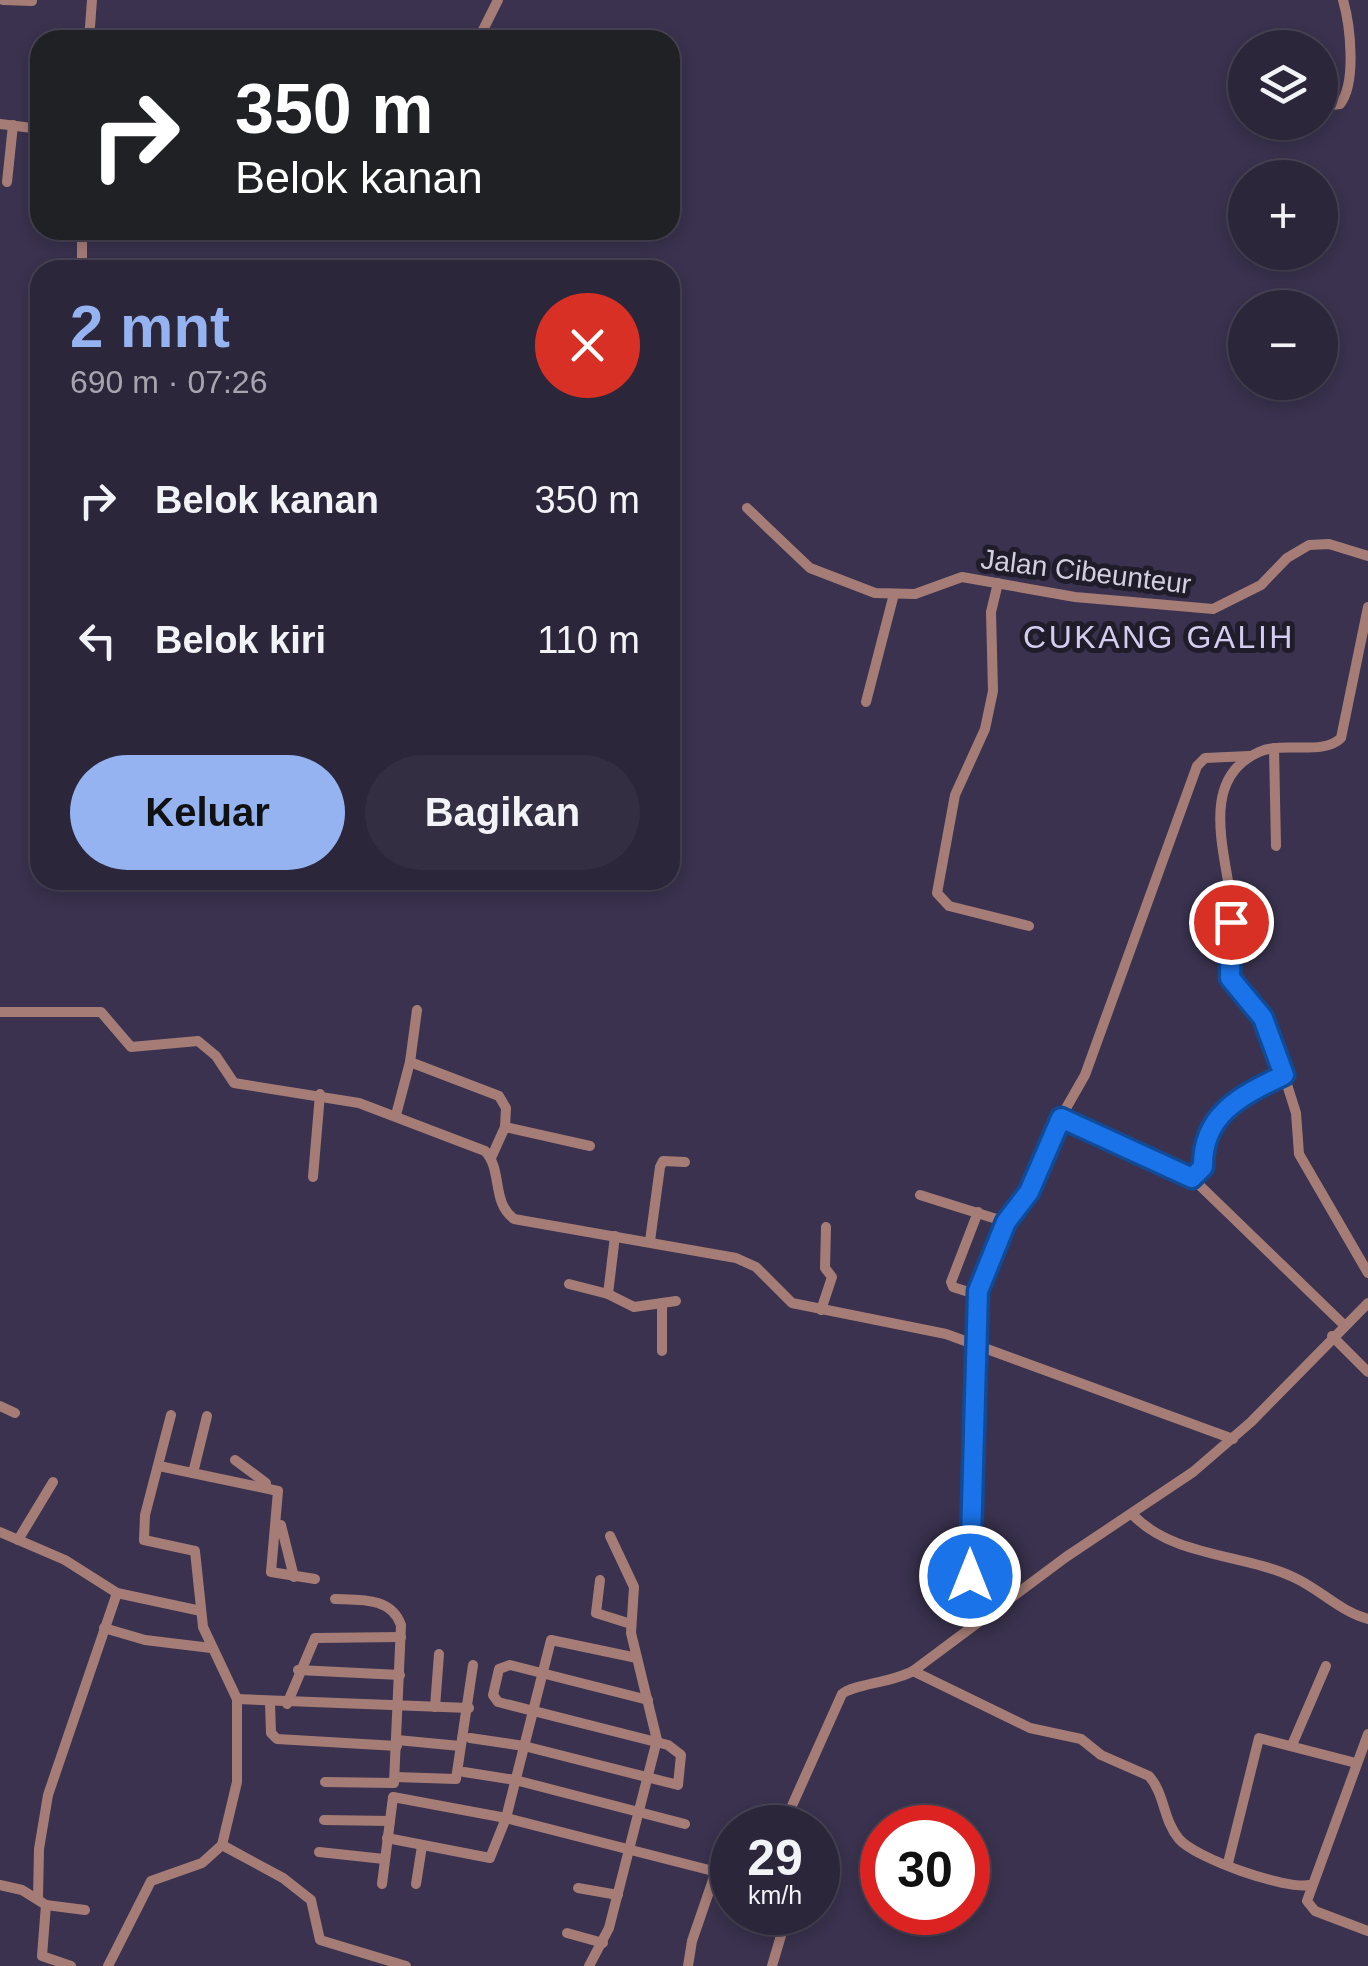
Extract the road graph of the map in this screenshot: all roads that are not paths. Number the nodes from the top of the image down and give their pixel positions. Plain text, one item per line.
1 (2, 0) edge
2 (92, 0) edge
3 (1342, 0) edge
4 (494, 1) edge
5 (32, 2) edge
6 (89, 30) edge
7 (482, 30) edge
8 (1338, 104) edge
9 (0, 124) edge
10 (13, 126) junction
11 (30, 128) edge
12 (7, 182) dead end
13 (747, 508) dead end
14 (1368, 556) edge
15 (998, 583) junction
16 (894, 594) junction
17 (1368, 607) edge
18 (866, 702) dead end
19 (1274, 748) junction
20 (1252, 756) junction
21 (1276, 846) dead end
22 (1028, 926) dead end
23 (417, 1010) dead end
24 (0, 1012) edge
25 (410, 1062) junction
26 (1284, 1075) junction
27 (320, 1094) junction
28 (396, 1115) junction
29 (1061, 1118) junction
30 (505, 1127) junction
31 (590, 1146) dead end
32 (491, 1158) junction
33 (684, 1162) dead end
34 (313, 1177) dead end
35 (1192, 1178) junction
36 (920, 1195) dead end
37 (978, 1212) junction
38 (1006, 1222) junction
39 (826, 1226) dead end
40 (615, 1236) junction
41 (650, 1242) junction
42 (1368, 1272) edge
43 (569, 1284) dead end
44 (608, 1294) junction
45 (978, 1295) junction
46 (676, 1301) dead end
47 (1368, 1303) edge
48 (662, 1304) junction
49 (822, 1310) junction
50 (1342, 1324) junction
51 (1332, 1336) junction
52 (977, 1344) junction
53 (662, 1351) dead end
54 (1368, 1372) edge
55 (0, 1406) edge
56 (16, 1413) dead end
57 (170, 1415) dead end
58 (207, 1416) dead end
59 (1233, 1439) junction
60 (159, 1466) junction
61 (193, 1474) junction
62 (230, 1480) junction
63 (53, 1482) dead end
64 (272, 1488) junction
65 (279, 1516) junction
66 (1134, 1516) junction
67 (1, 1535) edge
68 (610, 1536) dead end
69 (18, 1540) junction
70 (294, 1578) junction
71 (315, 1579) dead end
72 (600, 1580) dead end
73 (117, 1593) junction
74 (335, 1599) dead end
75 (998, 1609) junction
76 (202, 1611) junction
77 (1368, 1619) edge
78 (630, 1624) junction
79 (104, 1628) junction
80 (401, 1637) junction
81 (212, 1648) junction
82 (439, 1654) dead end
83 (637, 1658) junction
84 (473, 1665) dead end
85 (1326, 1666) dead end
86 (298, 1670) junction
87 (913, 1671) junction
88 (542, 1674) junction
89 (400, 1675) junction
90 (237, 1700) junction
91 (648, 1700) junction
92 (270, 1702) junction
93 (287, 1704) junction
94 (399, 1706) junction
95 (436, 1706) junction
96 (469, 1708) junction
97 (534, 1709) junction
98 (1368, 1734) edge
99 (657, 1740) junction
100 (465, 1742) junction
101 (397, 1743) junction
102 (1292, 1745) junction
103 (524, 1746) junction
104 (1356, 1763) junction
105 (464, 1772) dead end
106 (395, 1777) junction
107 (647, 1779) junction
108 (515, 1780) junction
109 (325, 1782) dead end
110 (792, 1805) edge
111 (639, 1812) junction
112 (506, 1818) junction
113 (324, 1820) dead end
114 (390, 1822) junction
115 (685, 1824) dead end
116 (387, 1838) junction
117 (222, 1845) junction
118 (422, 1846) junction
119 (630, 1849) junction
120 (319, 1852) dead end
121 (384, 1859) junction
122 (1228, 1863) junction
123 (710, 1870) edge
124 (382, 1884) dead end
125 (416, 1884) dead end
126 (0, 1885) edge
127 (1310, 1885) junction
128 (578, 1888) dead end
129 (710, 1889) edge
130 (618, 1894) junction
131 (42, 1902) junction
132 (85, 1910) dead end
133 (1368, 1930) edge
134 (568, 1932) dead end
135 (781, 1935) edge
136 (603, 1943) junction
137 (366, 1960) edge
138 (70, 1966) edge
139 (108, 1966) edge
140 (406, 1966) edge
141 (590, 1966) edge
142 (688, 1966) edge
143 (772, 1966) edge

1 - 5 street
2 - 6 street
3 - 8 street
4 - 7 street
9 - 10 street
10 - 11 street
10 - 12 street
13 - 16 street, Jalan Cibeunteur
14 - 15 street, Jalan Cibeunteur
15 - 16 street, Jalan Cibeunteur
15 - 22 street
16 - 18 street
17 - 19 street
19 - 20 street
19 - 21 street
20 - 26 street
20 - 29 street
23 - 25 street
24 - 27 street
25 - 28 street
25 - 30 street
26 - 35 street
26 - 42 street
27 - 28 street
27 - 34 street
28 - 32 street
29 - 35 street
29 - 38 street
30 - 31 street
30 - 32 street
32 - 40 street
33 - 41 street
35 - 50 street
36 - 37 street
37 - 38 street
37 - 45 street
38 - 45 street
39 - 49 street
40 - 41 street
40 - 44 street
41 - 49 street
43 - 44 street
44 - 48 street
45 - 52 street
46 - 48 street
47 - 50 street
48 - 53 street
49 - 52 street
50 - 51 street
51 - 54 street
51 - 59 street
52 - 59 street
52 - 75 street
55 - 56 street
57 - 60 street
58 - 61 street
59 - 66 street
60 - 61 street
60 - 76 street
61 - 62 street
62 - 64 street
62 - 64 street
63 - 69 street
64 - 65 street
65 - 70 street
65 - 70 street
66 - 75 street
66 - 77 street
67 - 69 street
68 - 78 street
69 - 73 street
70 - 71 street
72 - 78 street
73 - 76 street
73 - 79 street
74 - 80 street
75 - 87 street
76 - 81 street
78 - 83 street
79 - 81 street
79 - 131 street
80 - 86 street
80 - 89 street
81 - 90 street
82 - 95 street
83 - 88 street
83 - 91 street
84 - 96 street
85 - 102 street
86 - 89 street
86 - 93 street
87 - 110 street
87 - 122 street
88 - 91 street
88 - 97 street
88 - 97 street
89 - 94 street
90 - 92 street
90 - 117 street
91 - 99 street
92 - 93 street
92 - 101 street
93 - 94 street
94 - 95 street
94 - 101 street
95 - 96 street
96 - 100 street
97 - 99 street
97 - 103 street
98 - 104 street
99 - 107 street
99 - 107 street
100 - 101 street
100 - 103 street
100 - 106 street
101 - 106 street
102 - 104 street
102 - 122 street
103 - 107 street
103 - 108 street
104 - 127 street
105 - 108 street
106 - 109 street
107 - 111 street
108 - 111 street
108 - 112 street
111 - 115 street
111 - 119 street
112 - 114 street
112 - 118 street
112 - 119 street
113 - 114 street
114 - 116 street
116 - 118 street
116 - 121 street
117 - 137 street
117 - 139 street
118 - 125 street
119 - 123 street
119 - 130 street
120 - 121 street
121 - 124 street
122 - 127 street
126 - 131 street
127 - 133 street
128 - 130 street
129 - 142 street
130 - 136 street
131 - 132 street
131 - 138 street
134 - 136 street
135 - 143 street
136 - 141 street
137 - 140 street

